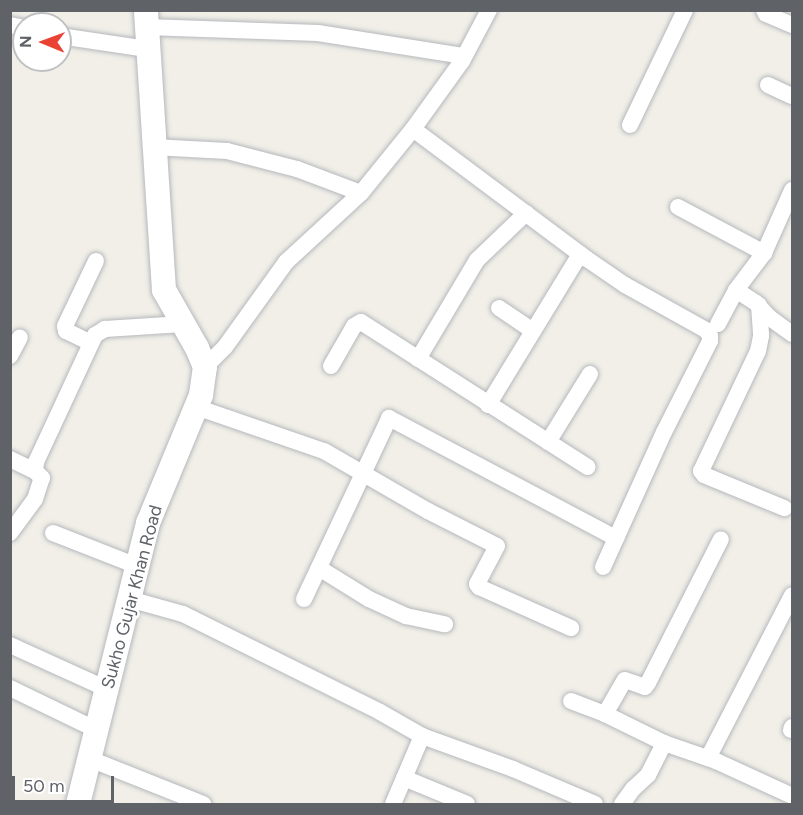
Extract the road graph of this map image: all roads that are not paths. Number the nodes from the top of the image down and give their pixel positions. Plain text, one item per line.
1 (489, 10) edge
2 (685, 10) edge
3 (764, 10) edge
4 (792, 26) edge
5 (146, 29) edge
6 (72, 35) edge
7 (464, 56) junction
8 (768, 85) dead end
9 (792, 96) edge
10 (630, 125) dead end
11 (413, 129) junction
12 (153, 147) junction
13 (792, 190) edge
14 (362, 193) junction
15 (678, 207) dead end
16 (526, 213) junction
17 (764, 253) junction
18 (580, 254) junction
19 (96, 261) dead end
20 (736, 290) junction
21 (759, 305) junction
22 (499, 308) dead end
23 (183, 324) junction
24 (718, 324) dead end
25 (532, 331) junction
26 (792, 334) edge
27 (20, 337) dead end
28 (91, 343) junction
29 (10, 356) edge
30 (418, 359) junction
31 (331, 366) dead end
32 (205, 367) junction
33 (590, 374) dead end
34 (488, 405) junction
35 (196, 407) junction
36 (548, 442) junction
37 (10, 459) edge
38 (588, 467) dead end
39 (34, 471) junction
40 (363, 474) junction
41 (784, 508) dead end
42 (10, 533) edge
43 (53, 533) dead end
44 (616, 538) junction
45 (721, 539) dead end
46 (137, 566) junction
47 (603, 567) dead end
48 (319, 568) junction
49 (792, 595) edge
50 (129, 599) junction
51 (304, 599) dead end
52 (445, 624) dead end
53 (786, 624) edge
54 (571, 628) dead end
55 (10, 645) edge
56 (10, 688) edge
57 (107, 689) junction
58 (571, 701) dead end
59 (605, 714) junction
60 (97, 730) junction
61 (422, 736) junction
62 (664, 743) junction
63 (708, 758) junction
64 (90, 759) junction
65 (404, 778) junction
66 (792, 796) edge
67 (78, 804) edge
68 (203, 804) edge
69 (393, 804) edge
70 (467, 804) edge
71 (595, 804) edge
72 (622, 804) edge

1 - 7 street
2 - 10 street
3 - 4 street
5 - 6 street
5 - 7 street
5 - 12 main road
7 - 11 street
8 - 9 street
11 - 14 street
11 - 16 street
12 - 14 street
12 - 23 main road
13 - 17 street
14 - 32 street
15 - 17 street
16 - 18 street
16 - 30 street
17 - 20 street
18 - 25 street
18 - 44 street
19 - 28 street
20 - 21 street
20 - 24 street
21 - 26 street
21 - 41 street
22 - 25 street
23 - 28 street
23 - 32 main road
25 - 34 street
27 - 29 street
28 - 39 street
30 - 31 street
30 - 34 street
32 - 35 main road, Sukho Gujar Khan Road
33 - 36 street
34 - 36 street
35 - 40 street
35 - 46 main road, Sukho Gujar Khan Road
36 - 38 street
37 - 39 street
39 - 42 street
40 - 44 street
40 - 48 street
40 - 54 street
43 - 46 street
44 - 47 street
45 - 59 street
46 - 50 main road, Sukho Gujar Khan Road
48 - 51 street
48 - 52 street
49 - 53 street
50 - 57 main road, Sukho Gujar Khan Road
50 - 61 street
53 - 63 street
55 - 57 street
56 - 60 street
57 - 60 main road, Sukho Gujar Khan Road
58 - 59 street
59 - 62 street
60 - 64 main road, Sukho Gujar Khan Road
61 - 65 street
61 - 71 street
62 - 63 street
62 - 72 street
63 - 66 street
64 - 67 main road, Sukho Gujar Khan Road
64 - 68 street
65 - 69 street
65 - 70 street

